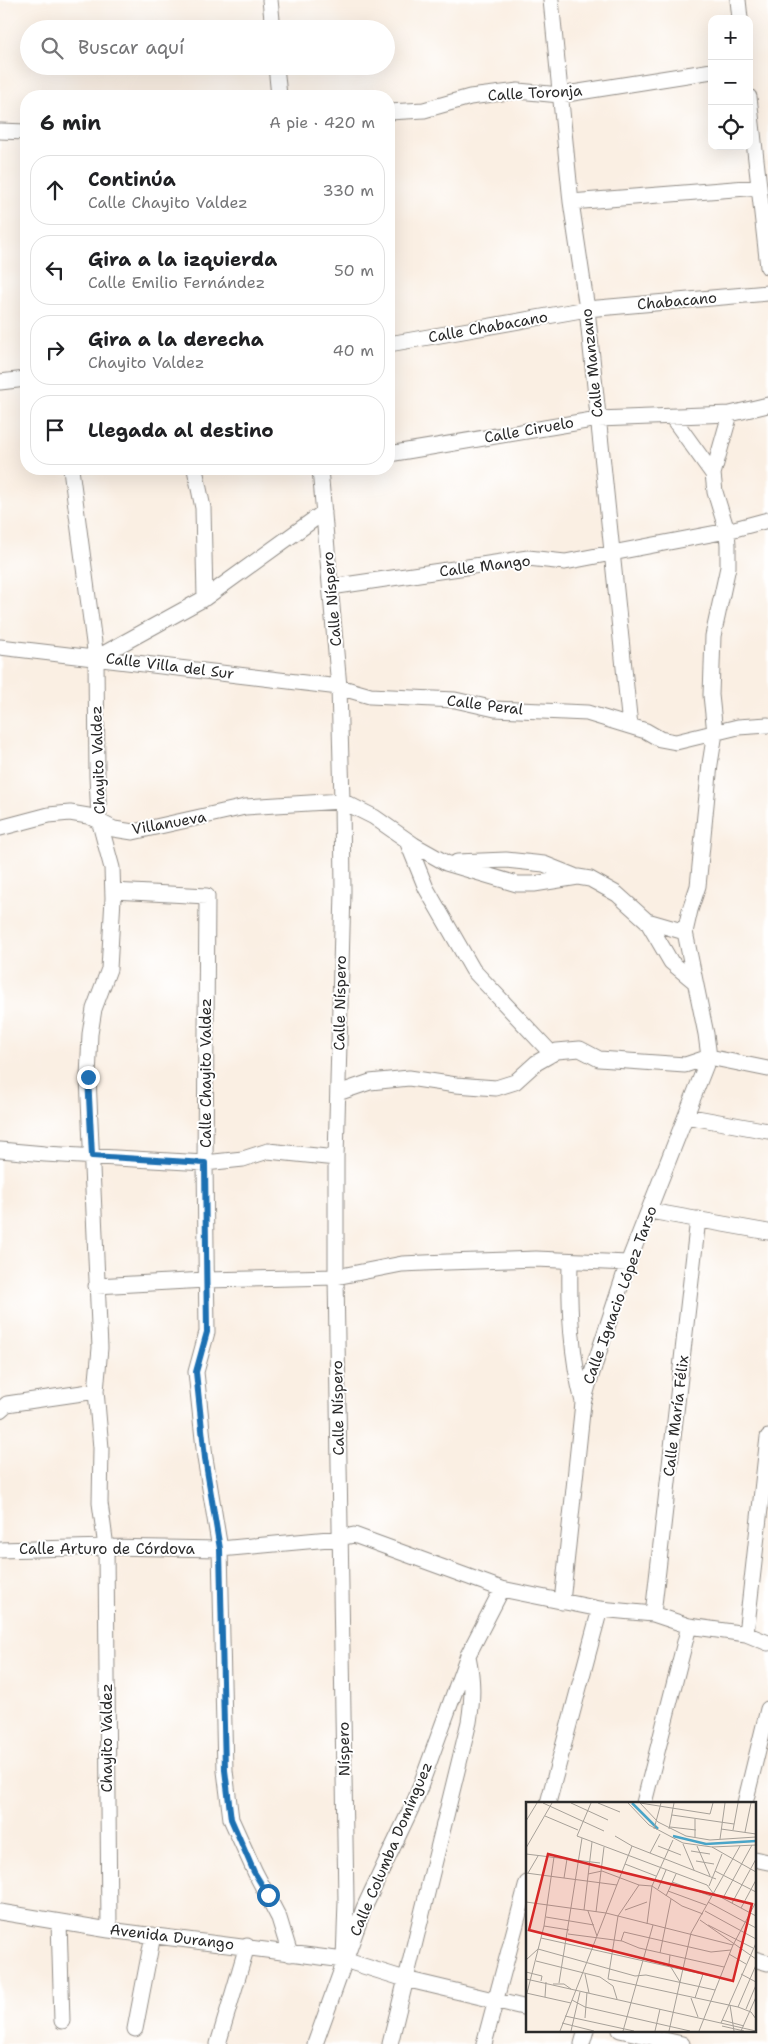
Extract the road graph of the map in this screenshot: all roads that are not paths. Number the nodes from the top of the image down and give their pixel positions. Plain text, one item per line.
1 (270, 0) edge
2 (551, 0) edge
3 (738, 0) edge
4 (740, 15) edge
5 (271, 20) edge
6 (708, 72) edge
7 (277, 75) edge
8 (278, 90) edge
9 (560, 94) junction
10 (750, 105) edge
11 (395, 112) edge
12 (0, 131) edge
13 (20, 132) edge
14 (759, 186) junction
15 (571, 202) junction
16 (768, 267) edge
17 (768, 293) edge
18 (587, 309) junction
19 (395, 343) edge
20 (20, 380) edge
21 (0, 382) edge
22 (768, 405) edge
23 (730, 414) junction
24 (672, 417) junction
25 (598, 419) junction
26 (395, 453) edge
27 (713, 474) junction
28 (73, 475) edge
29 (196, 475) edge
30 (321, 475) edge
31 (324, 512) junction
32 (768, 520) edge
33 (727, 531) junction
34 (612, 555) junction
35 (331, 587) junction
36 (205, 598) junction
37 (0, 647) edge
38 (96, 658) junction
39 (339, 687) junction
40 (768, 724) edge
41 (630, 726) junction
42 (715, 733) junction
43 (342, 801) junction
44 (99, 820) junction
45 (0, 828) edge
46 (407, 841) junction
47 (446, 862) junction
48 (578, 877) junction
49 (113, 891) junction
50 (647, 921) junction
51 (685, 932) junction
52 (695, 982) junction
53 (552, 1054) junction
54 (709, 1057) junction
55 (768, 1068) edge
56 (338, 1094) junction
57 (686, 1116) junction
58 (768, 1131) edge
59 (0, 1150) edge
60 (92, 1156) junction
61 (336, 1158) junction
62 (205, 1163) junction
63 (650, 1211) junction
64 (698, 1218) junction
65 (768, 1232) edge
66 (570, 1262) junction
67 (628, 1263) junction
68 (336, 1278) junction
69 (206, 1280) junction
70 (96, 1286) junction
71 (96, 1391) junction
72 (584, 1403) junction
73 (0, 1410) edge
74 (768, 1437) edge
75 (340, 1538) junction
76 (106, 1546) junction
77 (220, 1549) junction
78 (0, 1550) edge
79 (502, 1589) junction
80 (562, 1602) junction
81 (600, 1609) junction
82 (653, 1614) junction
83 (689, 1626) junction
84 (746, 1634) junction
85 (768, 1643) edge
86 (468, 1655) junction
87 (768, 1709) edge
88 (762, 1757) edge
89 (548, 1802) edge
90 (644, 1802) edge
91 (745, 1802) edge
92 (526, 1888) edge
93 (0, 1912) edge
94 (60, 1922) junction
95 (109, 1930) junction
96 (153, 1935) junction
97 (247, 1946) junction
98 (290, 1954) junction
99 (344, 1960) junction
100 (405, 1979) junction
101 (496, 2001) junction
102 (526, 2008) edge
103 (62, 2021) dead end
104 (135, 2029) dead end
105 (629, 2032) edge
106 (218, 2044) edge
107 (315, 2044) edge
108 (390, 2044) edge
109 (484, 2044) edge
110 (681, 2044) edge

1 - 5 street
2 - 9 street, Calle Manzano
3 - 4 street
6 - 9 street, Calle Toronja
7 - 8 street
9 - 11 street, Calle Toronja
9 - 15 street, Calle Manzano
10 - 14 street
12 - 13 street
14 - 15 street
14 - 16 street
15 - 18 street, Calle Manzano
17 - 18 street, Chabacano
18 - 19 street, Calle Chabacano
18 - 25 street, Calle Manzano
20 - 21 street
22 - 23 street, Calle Ciruelo
23 - 24 street, Calle Ciruelo
23 - 27 street
24 - 25 street, Calle Ciruelo
24 - 27 street
25 - 26 street, Calle Ciruelo
25 - 34 street, Calle Manzano
27 - 33 street
28 - 38 street, Chayito Valdez
29 - 36 street
30 - 31 street, Calle Níspero
31 - 35 street, Calle Níspero
31 - 36 street
32 - 33 street, Calle Mango
33 - 34 street, Calle Mango
33 - 42 street
34 - 35 street, Calle Mango
34 - 41 street, Calle Manzano
35 - 39 street, Calle Níspero
36 - 38 street
37 - 38 street, Calle Villa del Sur
38 - 39 street, Calle Villa del Sur
38 - 44 street, Chayito Valdez
39 - 41 street, Calle Peral
39 - 43 street, Calle Níspero
40 - 42 street, Calle Peral
41 - 42 street, Calle Peral
42 - 51 street
43 - 44 street, Villanueva
43 - 46 street
43 - 56 street, Calle Níspero
44 - 45 street, Villanueva
44 - 49 street, Chayito Valdez
46 - 47 street
46 - 53 street
47 - 48 street
47 - 48 street
48 - 50 street
49 - 60 street, Chayito Valdez
49 - 62 street, Calle Chayito Valdez
50 - 51 street
50 - 52 street
51 - 52 street
52 - 54 street
53 - 54 street
53 - 56 street
54 - 55 street
54 - 57 street, Calle Ignacio López Tarso
56 - 61 street, Calle Níspero
57 - 58 street
57 - 63 street, Calle Ignacio López Tarso
59 - 60 street
60 - 62 street
60 - 70 street
61 - 62 street
61 - 68 street, Calle Níspero
62 - 69 street, Calle Chayito Valdez
63 - 64 street
63 - 67 street, Calle Ignacio López Tarso
64 - 65 street
64 - 82 street, Calle María Félix
66 - 67 street
66 - 68 street
66 - 72 street
67 - 72 street, Calle Ignacio López Tarso
68 - 69 street
68 - 75 street, Calle Níspero
69 - 70 street
69 - 77 street, Calle Chayito Valdez
70 - 71 street
71 - 73 street
71 - 76 street
72 - 80 street, Calle Ignacio López Tarso
74 - 84 street
75 - 77 street, Calle Arturo de Córdova
75 - 79 street, Calle Arturo de Córdova
75 - 99 street, Níspero
76 - 77 street, Calle Arturo de Córdova
76 - 78 street, Calle Arturo de Córdova
76 - 95 street, Chayito Valdez
77 - 98 street, Calle Chayito Valdez
79 - 80 street, Calle Arturo de Córdova
79 - 86 street, Calle Columba Domínguez
80 - 81 street, Calle Arturo de Córdova
81 - 82 street, Calle Arturo de Córdova
81 - 89 street
82 - 83 street, Calle Arturo de Córdova
83 - 84 street, Calle Arturo de Córdova
83 - 90 street
84 - 85 street, Calle Arturo de Córdova
86 - 99 street, Calle Columba Domínguez
86 - 100 street, Calle Columba Domínguez
87 - 88 street
88 - 91 street
92 - 101 street
93 - 94 street, Avenida Durango
94 - 95 street, Avenida Durango
94 - 103 street
95 - 96 street, Avenida Durango
96 - 97 street, Avenida Durango
96 - 104 street
97 - 98 street, Avenida Durango
97 - 106 street
98 - 99 street, Avenida Durango
99 - 100 street, Avenida Durango
99 - 107 street, Calle Columba Domínguez
100 - 101 street, Avenida Durango
100 - 108 street, Calle Columba Domínguez
101 - 102 street, Avenida Durango
101 - 109 street
105 - 110 street

